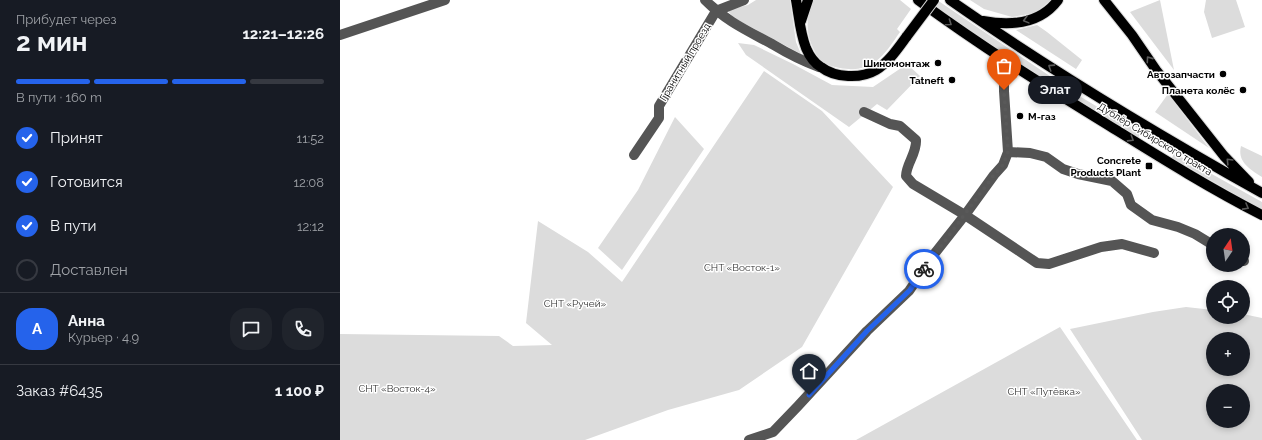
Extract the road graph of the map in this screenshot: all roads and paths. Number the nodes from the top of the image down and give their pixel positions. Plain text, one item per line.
1 (445, 0) edge
2 (705, 0) edge
3 (744, 0) edge
4 (796, 0) edge
5 (808, 0) edge
6 (918, 0) edge
7 (934, 0) edge
8 (950, 0) edge
9 (1058, 0) edge
10 (1104, 0) edge
11 (716, 11) junction
12 (978, 20) junction
13 (801, 27) junction
14 (340, 35) edge
15 (1004, 61) junction
16 (819, 67) junction
17 (864, 112) dead end
18 (1008, 148) junction
19 (634, 155) dead end
20 (1259, 191) edge
21 (965, 215) junction
22 (1262, 215) edge
23 (1206, 241) edge
24 (1154, 253) dead end
25 (748, 440) edge

1 - 14 street
2 - 11 street
3 - 11 street
4 - 13 main road
5 - 13 main road
6 -> 15 main road, Дублёр Сибирского тракта
7 - 16 main road, bridge
8 - 12 main road, Дублёр Сибирского тракта
9 -> 12 main road
20 -> 10 main road
11 - 16 street
11 - 19 street, Гранитный проезд
20 -> 12 main road, Дублёр Сибирского тракта
13 - 16 main road
15 - 18 street
15 -> 22 main road, Дублёр Сибирского тракта
17 - 21 street
18 - 21 street
18 - 23 street
21 - 24 street
21 - 25 street

